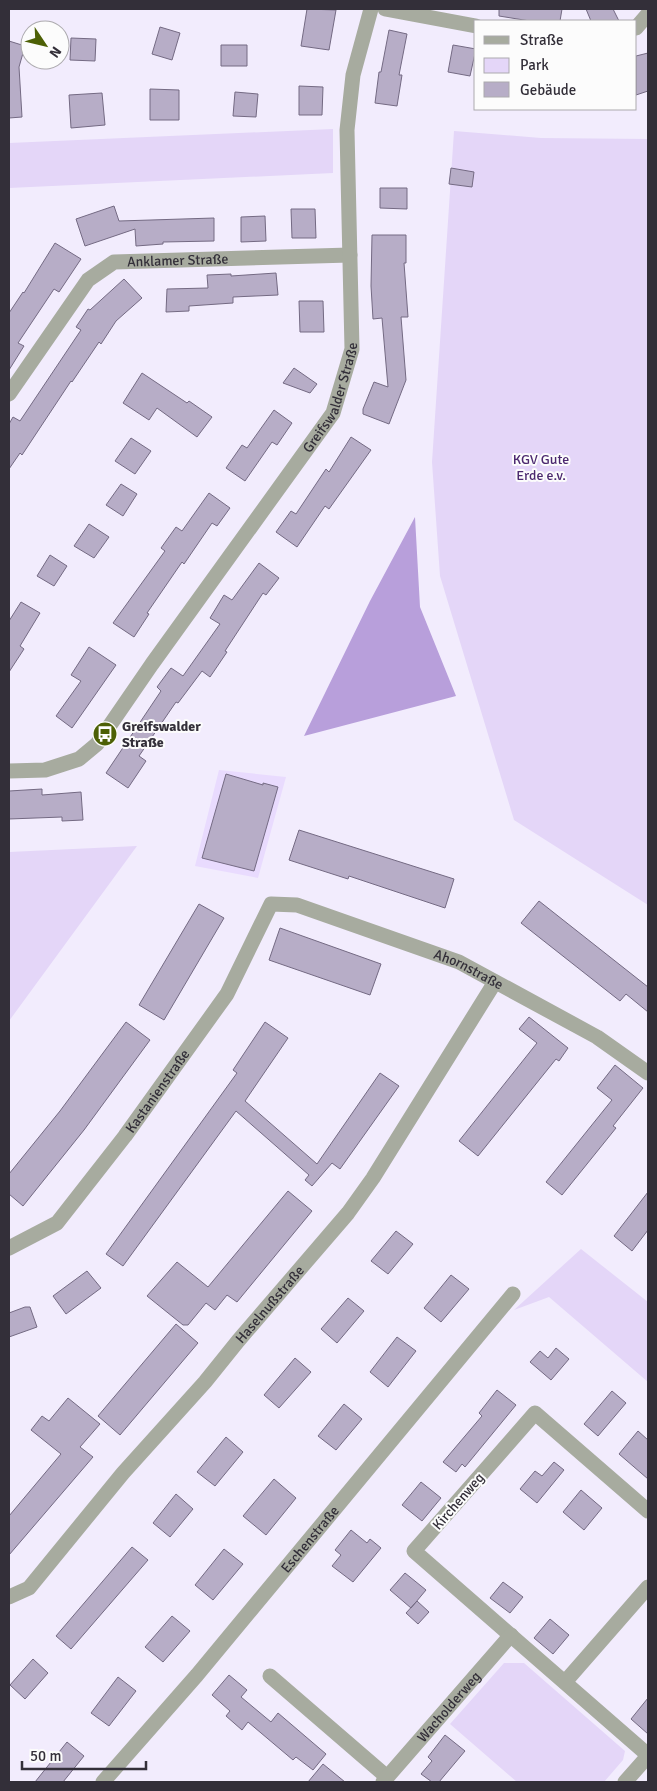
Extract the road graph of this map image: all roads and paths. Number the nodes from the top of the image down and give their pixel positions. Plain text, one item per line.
1 (371, 9) edge
2 (386, 9) edge
3 (648, 14) edge
4 (474, 26) edge
5 (637, 27) edge
6 (350, 255) junction
7 (9, 394) edge
8 (9, 771) edge
9 (272, 904) joint
10 (495, 982) junction
11 (648, 1073) edge
12 (9, 1248) edge
13 (514, 1294) dead end
14 (648, 1510) edge
15 (648, 1587) edge
16 (9, 1598) edge
17 (511, 1635) junction
18 (270, 1676) dead end
19 (565, 1682) junction
20 (648, 1755) edge
21 (385, 1780) edge
22 (103, 1782) edge
23 (625, 1782) edge

1 - 6 street, Greifswalder Straße
2 - 4 street
3 - 5 street
6 - 7 street, Anklamer Straße
6 - 8 street, Greifswalder Straße
9 - 10 street, Ahornstraße
9 - 12 street, Kastanienstraße
10 - 11 street, Ahornstraße
10 - 16 street, Haselnußstraße
13 - 22 street, Eschenstraße
14 - 17 street, Kirchenweg
15 - 19 street
17 - 19 street, Kirchenweg
17 - 21 street, Wacholderweg
18 - 21 street, Wacholderweg
19 - 20 street, Kirchenweg
20 - 23 street

